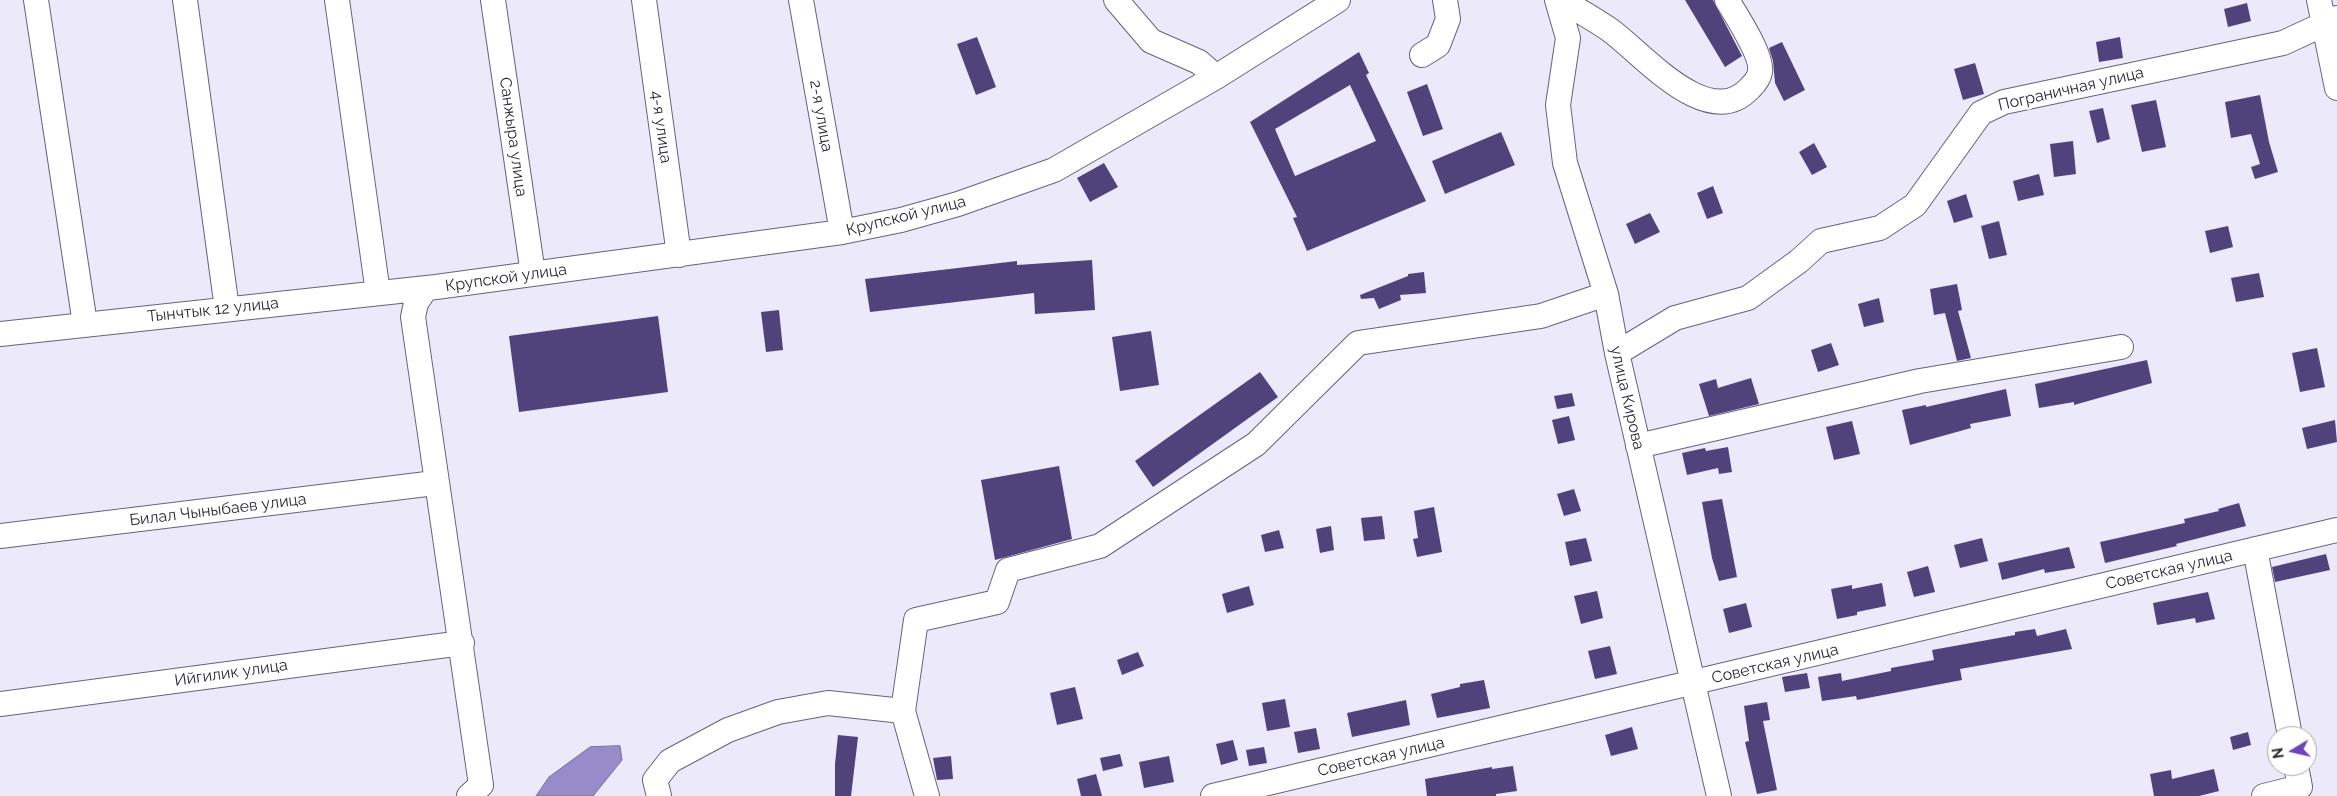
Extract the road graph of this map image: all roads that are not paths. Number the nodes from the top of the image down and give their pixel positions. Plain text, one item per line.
1 (36, 0) edge
2 (185, 0) edge
3 (337, 0) edge
4 (493, 0) edge
5 (644, 0) edge
6 (801, 0) edge
7 (1116, 0) edge
8 (1338, 0) edge
9 (1445, 0) edge
10 (1557, 0) edge
11 (1562, 0) edge
12 (1727, 0) edge
13 (2326, 14) edge
14 (1422, 55) dead end
15 (1216, 77) junction
16 (2337, 88) edge
17 (842, 232) junction
18 (679, 255) junction
19 (533, 274) junction
20 (426, 288) junction
21 (378, 293) junction
22 (1606, 294) junction
23 (227, 308) junction
24 (85, 324) junction
25 (0, 334) edge
26 (2121, 346) dead end
27 (1617, 353) junction
28 (1638, 446) junction
29 (435, 483) junction
30 (2337, 530) edge
31 (0, 536) edge
32 (2255, 550) junction
33 (462, 643) junction
34 (1693, 684) junction
35 (0, 704) edge
36 (903, 711) junction
37 (2288, 726) edge
38 (2298, 776) edge
39 (475, 790) edge
40 (659, 796) edge
41 (927, 796) edge
42 (1213, 796) edge
43 (1719, 796) edge
44 (2264, 796) edge

1 - 24 street
2 - 23 street
3 - 21 street
4 - 19 street, Санжыра улица
5 - 18 street, 4-я улица
6 - 17 street, 2-я улица
7 - 15 street
8 - 15 street, Крупской улица
9 - 14 street
10 - 22 street, улица Кирова
11 - 12 street
13 - 16 street
13 - 27 street, Пограничная улица
15 - 17 street, Крупской улица
17 - 18 street, Крупской улица
18 - 19 street, Крупской улица
19 - 20 street, Крупской улица
20 - 21 street, Тынчтык 12 улица
20 - 29 street
21 - 23 street, Тынчтык 12 улица
22 - 27 street, улица Кирова
22 - 36 street
23 - 24 street, Тынчтык 12 улица
24 - 25 street, Тынчтык 12 улица
26 - 28 street
27 - 28 street, улица Кирова
28 - 34 street, улица Кирова
29 - 31 street, Билал Чыныбаев улица
29 - 33 street
30 - 32 street, Советская улица
32 - 34 street, Советская улица
32 - 37 street
33 - 35 street, Ийгилик улица
33 - 39 street
34 - 42 street, Советская улица
34 - 43 street, улица Кирова
36 - 40 street
36 - 41 street
38 - 44 street

